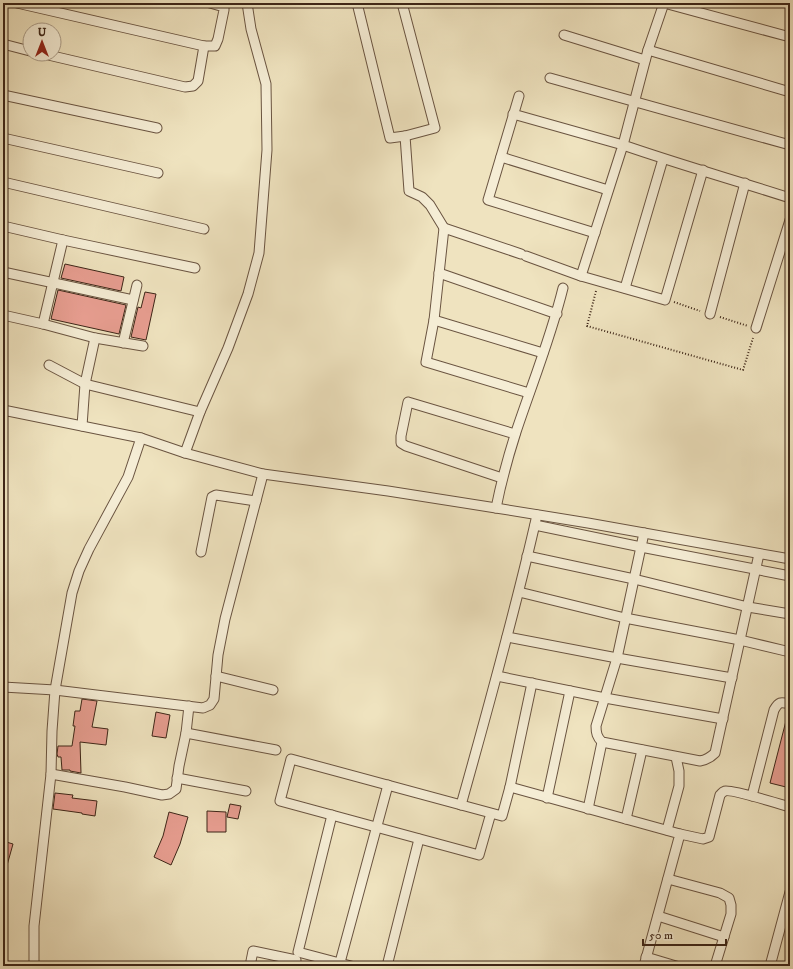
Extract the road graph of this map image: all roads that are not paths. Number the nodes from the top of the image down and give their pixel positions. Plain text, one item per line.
1 (17, 3) edge
2 (213, 3) edge
3 (247, 3) edge
4 (357, 3) edge
5 (402, 3) edge
6 (664, 3) edge
7 (564, 35) dead end
8 (790, 37) edge
9 (3, 44) edge
10 (204, 46) junction
11 (22, 49) edge
12 (648, 50) junction
13 (62, 58) edge
14 (645, 60) junction
15 (550, 78) dead end
16 (790, 92) edge
17 (3, 95) edge
18 (519, 96) dead end
19 (634, 102) junction
20 (514, 114) junction
21 (157, 128) dead end
22 (405, 136) junction
23 (3, 138) edge
24 (623, 145) junction
25 (790, 145) edge
26 (501, 157) junction
27 (663, 159) junction
28 (703, 170) junction
29 (158, 173) dead end
30 (3, 182) edge
31 (745, 183) junction
32 (608, 190) junction
33 (790, 198) edge
34 (790, 220) edge
35 (3, 226) edge
36 (444, 228) junction
37 (204, 229) dead end
38 (594, 233) junction
39 (63, 240) junction
40 (195, 268) dead end
41 (3, 272) edge
42 (439, 273) junction
43 (581, 276) junction
44 (53, 284) junction
45 (137, 285) dead end
46 (563, 288) dead end
47 (626, 288) junction
48 (133, 300) junction
49 (557, 314) junction
50 (710, 314) road end
51 (3, 315) edge
52 (434, 320) junction
53 (44, 324) junction
54 (756, 328) road end
55 (95, 338) junction
56 (123, 343) junction
57 (143, 346) dead end
58 (543, 353) junction
59 (49, 365) dead end
60 (85, 384) junction
61 (529, 393) junction
62 (3, 410) edge
63 (200, 412) junction
64 (82, 426) junction
65 (515, 434) junction
66 (141, 438) junction
67 (185, 453) junction
68 (263, 474) junction
69 (502, 478) junction
70 (256, 501) junction
71 (496, 508) junction
72 (537, 515) junction
73 (535, 525) junction
74 (644, 533) junction
75 (641, 547) junction
76 (201, 552) dead end
77 (759, 554) junction
78 (527, 556) junction
79 (790, 559) edge
80 (755, 570) junction
81 (790, 576) edge
82 (634, 579) junction
83 (519, 592) junction
84 (748, 607) junction
85 (790, 614) edge
86 (625, 618) junction
87 (507, 637) junction
88 (740, 640) junction
89 (790, 652) edge
90 (616, 658) junction
91 (216, 676) junction
92 (497, 676) junction
93 (732, 678) junction
94 (532, 683) junction
95 (3, 687) edge
96 (55, 690) junction
97 (273, 690) dead end
98 (570, 691) junction
99 (605, 698) junction
100 (790, 704) edge
101 (189, 706) junction
102 (723, 718) junction
103 (186, 733) junction
104 (602, 742) junction
105 (276, 750) dead end
106 (642, 750) junction
107 (676, 757) junction
108 (51, 774) junction
109 (177, 778) junction
110 (388, 785) junction
111 (510, 787) junction
112 (246, 791) dead end
113 (752, 796) junction
114 (547, 798) junction
115 (461, 805) junction
116 (790, 807) edge
117 (588, 809) junction
118 (491, 813) junction
119 (332, 815) junction
120 (626, 819) junction
121 (377, 828) junction
122 (667, 830) junction
123 (680, 834) junction
124 (419, 839) junction
125 (668, 879) junction
126 (790, 892) edge
127 (658, 916) junction
128 (724, 937) junction
129 (296, 959) edge
130 (645, 962) edge
131 (339, 964) edge
132 (34, 966) edge
133 (250, 966) edge
134 (351, 966) edge
135 (387, 966) edge
136 (676, 966) edge
137 (715, 966) edge
138 (770, 966) edge

1 - 10 street
2 - 10 street
3 - 63 street
4 - 22 street
5 - 22 street
6 - 8 street
6 - 12 street
7 - 14 street
9 - 11 street
10 - 13 street
12 - 14 street
12 - 16 street
14 - 19 street
15 - 19 street
17 - 21 street
18 - 20 street
19 - 24 street
19 - 25 street
20 - 24 street
20 - 26 street
22 - 36 street
23 - 29 street
24 - 27 street
24 - 32 street
26 - 32 street
26 - 38 street
27 - 28 street
27 - 47 street
28 - 31 street
28 - 47 street
30 - 37 street
31 - 33 street
31 - 50 street
32 - 38 street
34 - 54 street
35 - 39 street
36 - 42 street
36 - 43 street
38 - 43 street
39 - 40 street
39 - 44 street
41 - 44 street
42 - 49 street
42 - 52 street
43 - 47 street
44 - 48 street
44 - 53 street
45 - 48 street
46 - 49 street
48 - 56 street
49 - 58 street
51 - 53 street
52 - 58 street
52 - 61 street
53 - 55 street
55 - 56 street
55 - 60 street
56 - 57 street
58 - 61 street
59 - 60 street
60 - 63 street
60 - 64 street
61 - 65 street
62 - 64 street
63 - 67 street
64 - 66 street
65 - 69 street
65 - 69 street
66 - 67 street
66 - 96 street
67 - 68 street
68 - 70 street
68 - 71 street
69 - 71 street
70 - 76 street
70 - 91 street
71 - 72 street
72 - 73 street
72 - 74 street
73 - 75 street
73 - 78 street
74 - 75 street
74 - 77 street
75 - 80 street
75 - 82 street
77 - 79 street
77 - 80 street
78 - 82 street
78 - 83 street
80 - 81 street
80 - 84 street
82 - 84 street
82 - 86 street
83 - 86 street
83 - 87 street
84 - 85 street
84 - 88 street
86 - 88 street
86 - 90 street
87 - 90 street
87 - 92 street
88 - 89 street
88 - 93 street
90 - 93 street
90 - 99 street
91 - 97 street
91 - 101 street
92 - 94 street
92 - 115 street
93 - 102 street
94 - 98 street
94 - 111 street
95 - 96 street
96 - 101 street
96 - 108 street
98 - 99 street
98 - 114 street
99 - 102 street
99 - 104 street
100 - 113 street
101 - 103 street
102 - 107 street
103 - 105 street
103 - 109 street
104 - 106 street
104 - 117 street
106 - 107 street
106 - 120 street
107 - 122 street
108 - 109 street
108 - 132 street
109 - 112 street
110 - 115 street
110 - 119 street
110 - 121 street
111 - 114 street
111 - 118 street
113 - 116 street
113 - 123 street
114 - 117 street
115 - 118 street
117 - 120 street
118 - 124 street
119 - 121 street
119 - 129 street
120 - 122 street
121 - 124 street
121 - 131 street
122 - 123 street
123 - 125 street
124 - 135 street
125 - 127 street
125 - 128 street
126 - 138 street
127 - 128 street
127 - 130 street
128 - 137 street
129 - 131 street
129 - 133 street
130 - 136 street
131 - 134 street

